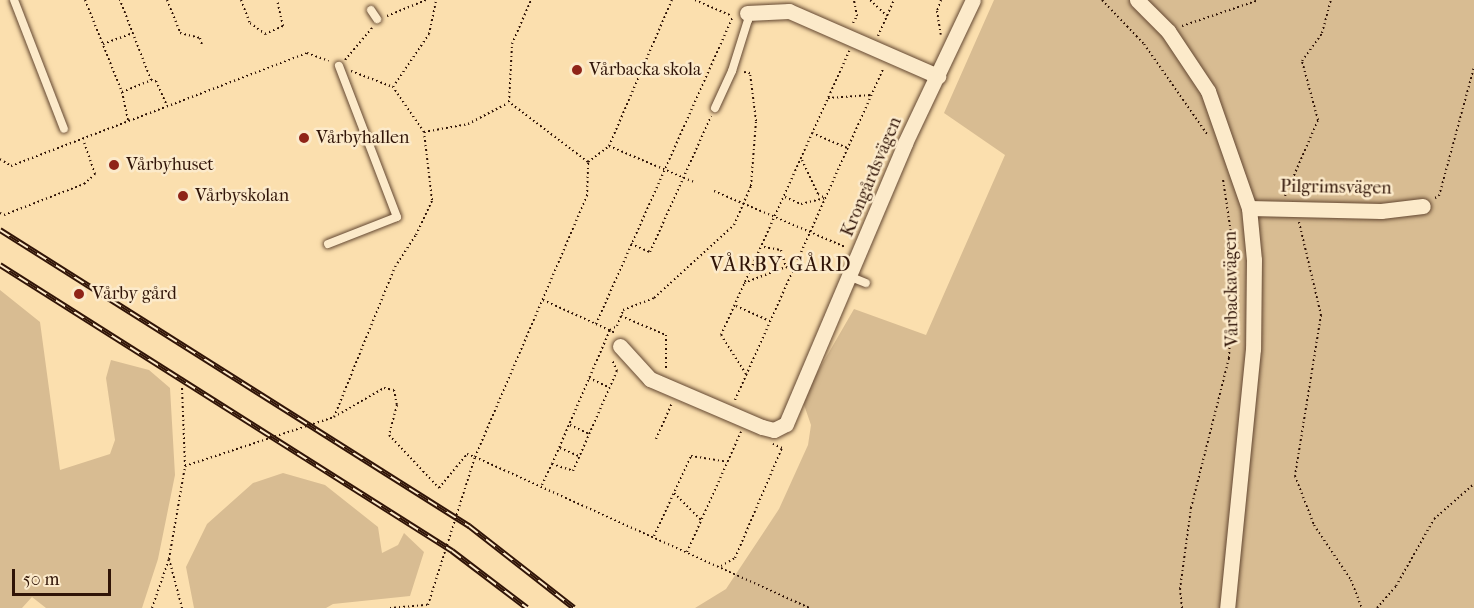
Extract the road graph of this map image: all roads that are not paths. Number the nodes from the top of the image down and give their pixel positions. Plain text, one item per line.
1 (14, 0) edge
2 (973, 0) edge
3 (1137, 0) edge
4 (371, 9) dead end
5 (739, 14) joint
6 (377, 19) road end
7 (339, 66) road end
8 (938, 76) junction
9 (715, 108) road end
10 (64, 129) dead end
11 (1423, 206) road end
12 (1249, 208) junction
13 (328, 244) dead end
14 (851, 277) junction
15 (866, 283) dead end
16 (620, 344) road end
17 (1227, 608) edge

1 - 10 lane
2 - 8 street, Krongårdsvägen
3 - 12 street, Vårbackavägen
4 - 6 lane
5 - 8 street
5 - 9 lane
7 - 13 lane
8 - 14 street, Krongårdsvägen
11 - 12 street, Pilgrimsvägen
12 - 17 street, Vårbackavägen
14 - 15 lane
14 - 16 street, Krongårdsvägen

